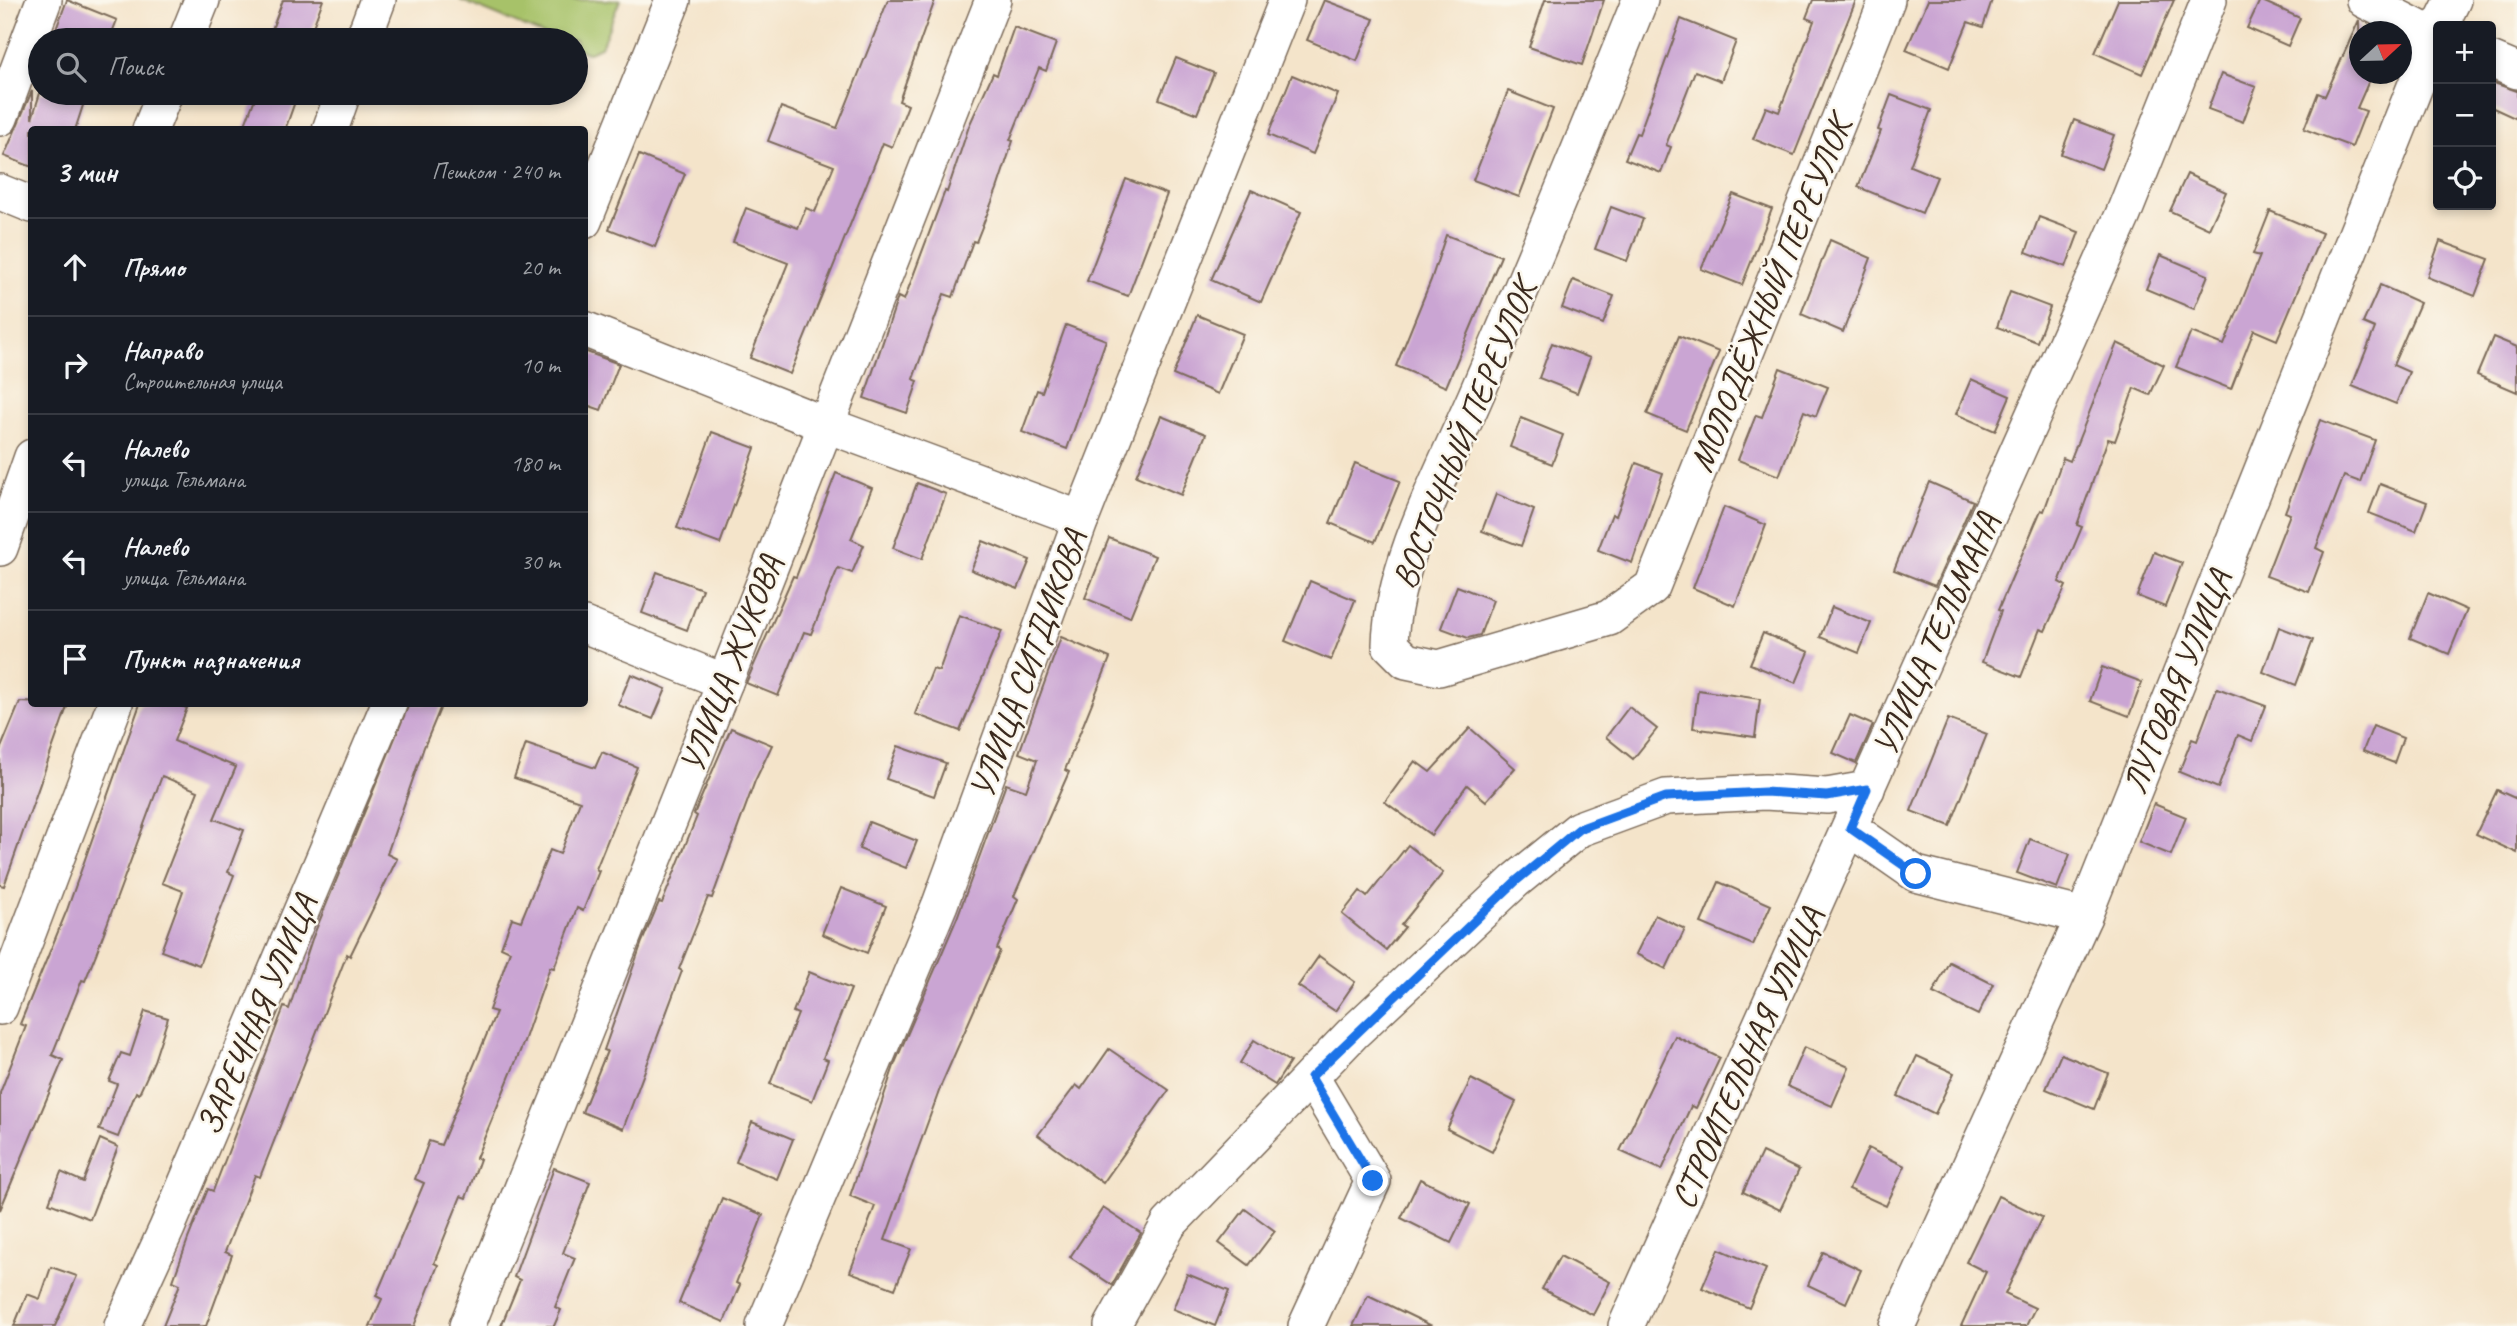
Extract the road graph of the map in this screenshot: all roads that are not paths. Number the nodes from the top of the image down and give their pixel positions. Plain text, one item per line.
1 (44, 0) edge
2 (202, 0) edge
3 (378, 0) edge
4 (673, 0) edge
5 (993, 0) edge
6 (1287, 0) edge
7 (1640, 0) edge
8 (1886, 0) edge
9 (2209, 0) edge
10 (2364, 0) edge
11 (2452, 0) edge
12 (2443, 21) edge
13 (34, 28) edge
14 (191, 28) edge
15 (368, 28) edge
16 (2433, 31) edge
17 (28, 43) edge
18 (2433, 45) edge
19 (2496, 62) edge
20 (2517, 71) edge
21 (160, 105) edge
22 (339, 105) edge
23 (0, 118) edge
24 (152, 126) edge
25 (331, 126) edge
26 (0, 192) edge
27 (28, 203) edge
28 (588, 211) edge
29 (588, 331) edge
30 (824, 424) junction
31 (28, 468) edge
32 (1081, 519) junction
33 (0, 548) edge
34 (1652, 587) joint
35 (588, 627) edge
36 (725, 682) junction
37 (114, 707) edge
38 (388, 707) edge
39 (1867, 789) junction
40 (1850, 828) junction
41 (2084, 916) junction
42 (0, 1007) edge
43 (1311, 1077) junction
44 (122, 1326) edge
45 (467, 1326) edge
46 (764, 1326) edge
47 (1112, 1326) edge
48 (1306, 1326) edge
49 (1626, 1326) edge
50 (1897, 1326) edge

1 - 13 street
2 - 14 street
3 - 15 street
4 - 28 street
5 - 30 street, УЛИЦА ЖУКОВА
6 - 32 street, УЛИЦА СИТДИКОВА
7 - 34 street, ВОСТОЧНЫЙ ПЕРЕУЛОК
8 - 34 street, МОЛОДЁЖНЫЙ ПЕРЕУЛОК
9 - 39 street, УЛИЦА ТЕЛЬМАНА
10 - 16 street
11 - 12 street, ЛУГОВАЯ УЛИЦА
17 - 23 street
18 - 41 street, ЛУГОВАЯ УЛИЦА
19 - 20 street
21 - 24 street
22 - 25 street
26 - 27 street
29 - 30 street
30 - 32 street
30 - 36 street, УЛИЦА ЖУКОВА
31 - 33 street
32 - 46 street, УЛИЦА СИТДИКОВА
35 - 36 street
36 - 45 street, УЛИЦА ЖУКОВА
37 - 42 street
38 - 44 street, ЗАРЕЧНАЯ УЛИЦА
39 - 40 street, СТРОИТЕЛЬНАЯ УЛИЦА
39 - 43 street, УЛИЦА ТЕЛЬМАНА
40 - 41 street
40 - 49 street, СТРОИТЕЛЬНАЯ УЛИЦА
41 - 50 street, ЛУГОВАЯ УЛИЦА
43 - 47 street, УЛИЦА ТЕЛЬМАНА
43 - 48 street

